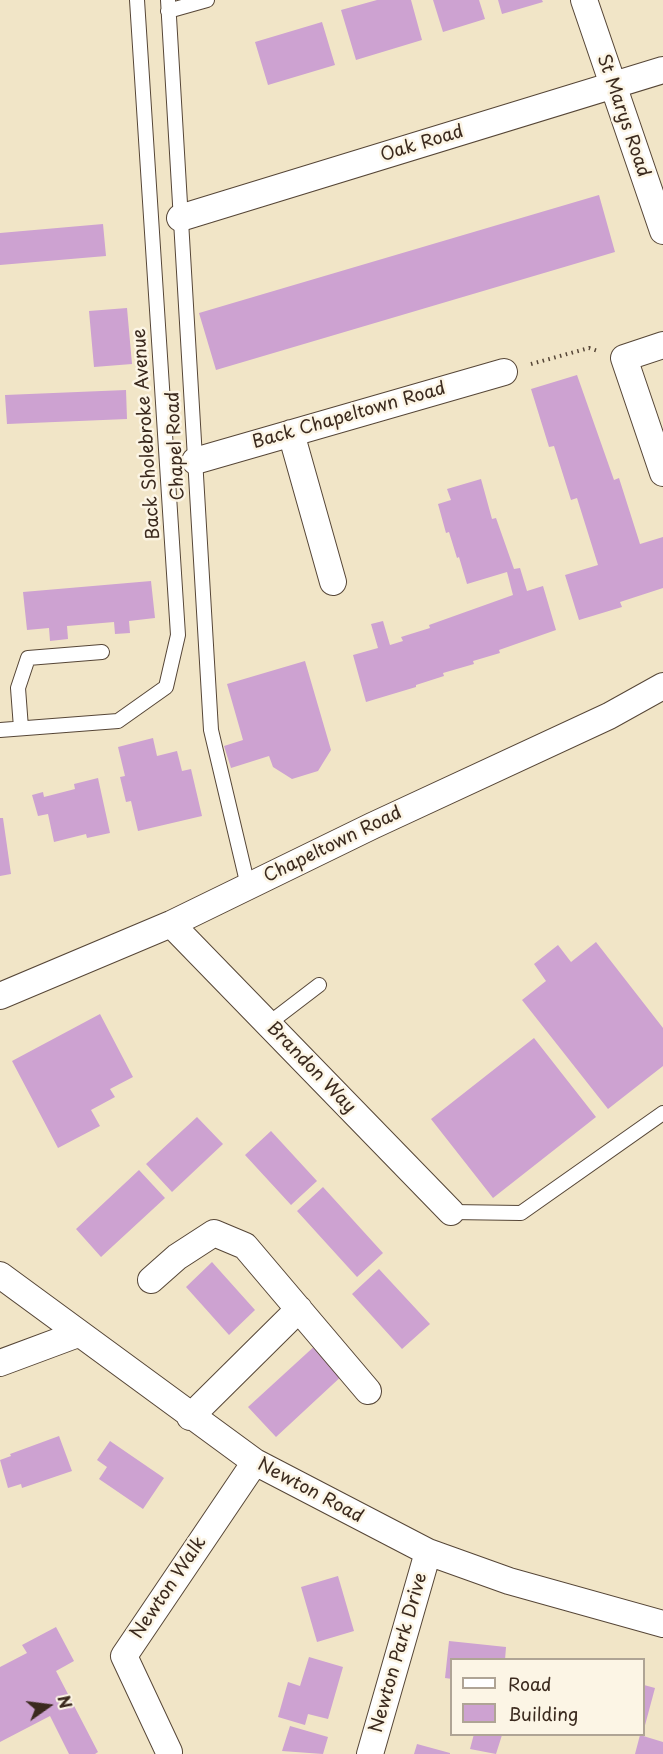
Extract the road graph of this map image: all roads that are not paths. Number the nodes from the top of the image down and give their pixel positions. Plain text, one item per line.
1 (137, 0) edge
2 (207, 0) edge
3 (584, 0) edge
4 (168, 6) edge
5 (663, 70) edge
6 (612, 85) junction
7 (180, 218) junction
8 (663, 231) edge
9 (663, 345) edge
10 (504, 372) road end
11 (291, 433) junction
12 (195, 461) junction
13 (663, 474) edge
14 (333, 582) dead end
15 (102, 652) dead end
16 (661, 693) edge
17 (21, 728) junction
18 (0, 730) edge
19 (248, 886) junction
20 (171, 924) junction
21 (319, 985) dead end
22 (0, 996) edge
23 (267, 1024) junction
24 (663, 1113) edge
25 (451, 1212) joint
26 (0, 1275) edge
27 (151, 1280) dead end
28 (299, 1309) junction
29 (78, 1335) junction
30 (0, 1363) edge
31 (368, 1390) dead end
32 (190, 1417) junction
33 (255, 1462) junction
34 (428, 1552) junction
35 (663, 1624) edge
36 (169, 1752) dead end
37 (370, 1754) edge

1 - 17 lane, Back Sholebroke Avenue
2 - 4 lane
3 - 6 street, St Marys Road
4 - 7 lane, Chapel Road
5 - 6 street, Oak Road
6 - 7 street, Oak Road
6 - 8 street, St Marys Road
7 - 12 lane, Chapel Road
9 - 13 street
10 - 11 street, Back Chapeltown Road
11 - 12 street, Back Chapeltown Road
11 - 14 street
12 - 19 lane, Chapel Road
15 - 17 lane
16 - 19 street, Chapeltown Road
17 - 18 lane, Back Sholebroke Avenue
19 - 20 street, Chapeltown Road
20 - 22 street, Chapeltown Road
20 - 23 street, Brandon Way
21 - 23 lane
23 - 25 street, Brandon Way
24 - 25 lane
26 - 29 street, Newton Road
27 - 28 street
28 - 31 street
28 - 32 street
29 - 30 street
29 - 32 street, Newton Road
32 - 33 street, Newton Road
33 - 34 street, Newton Road
33 - 36 street, Newton Walk
34 - 35 street, Newton Road
34 - 37 street, Newton Park Drive

